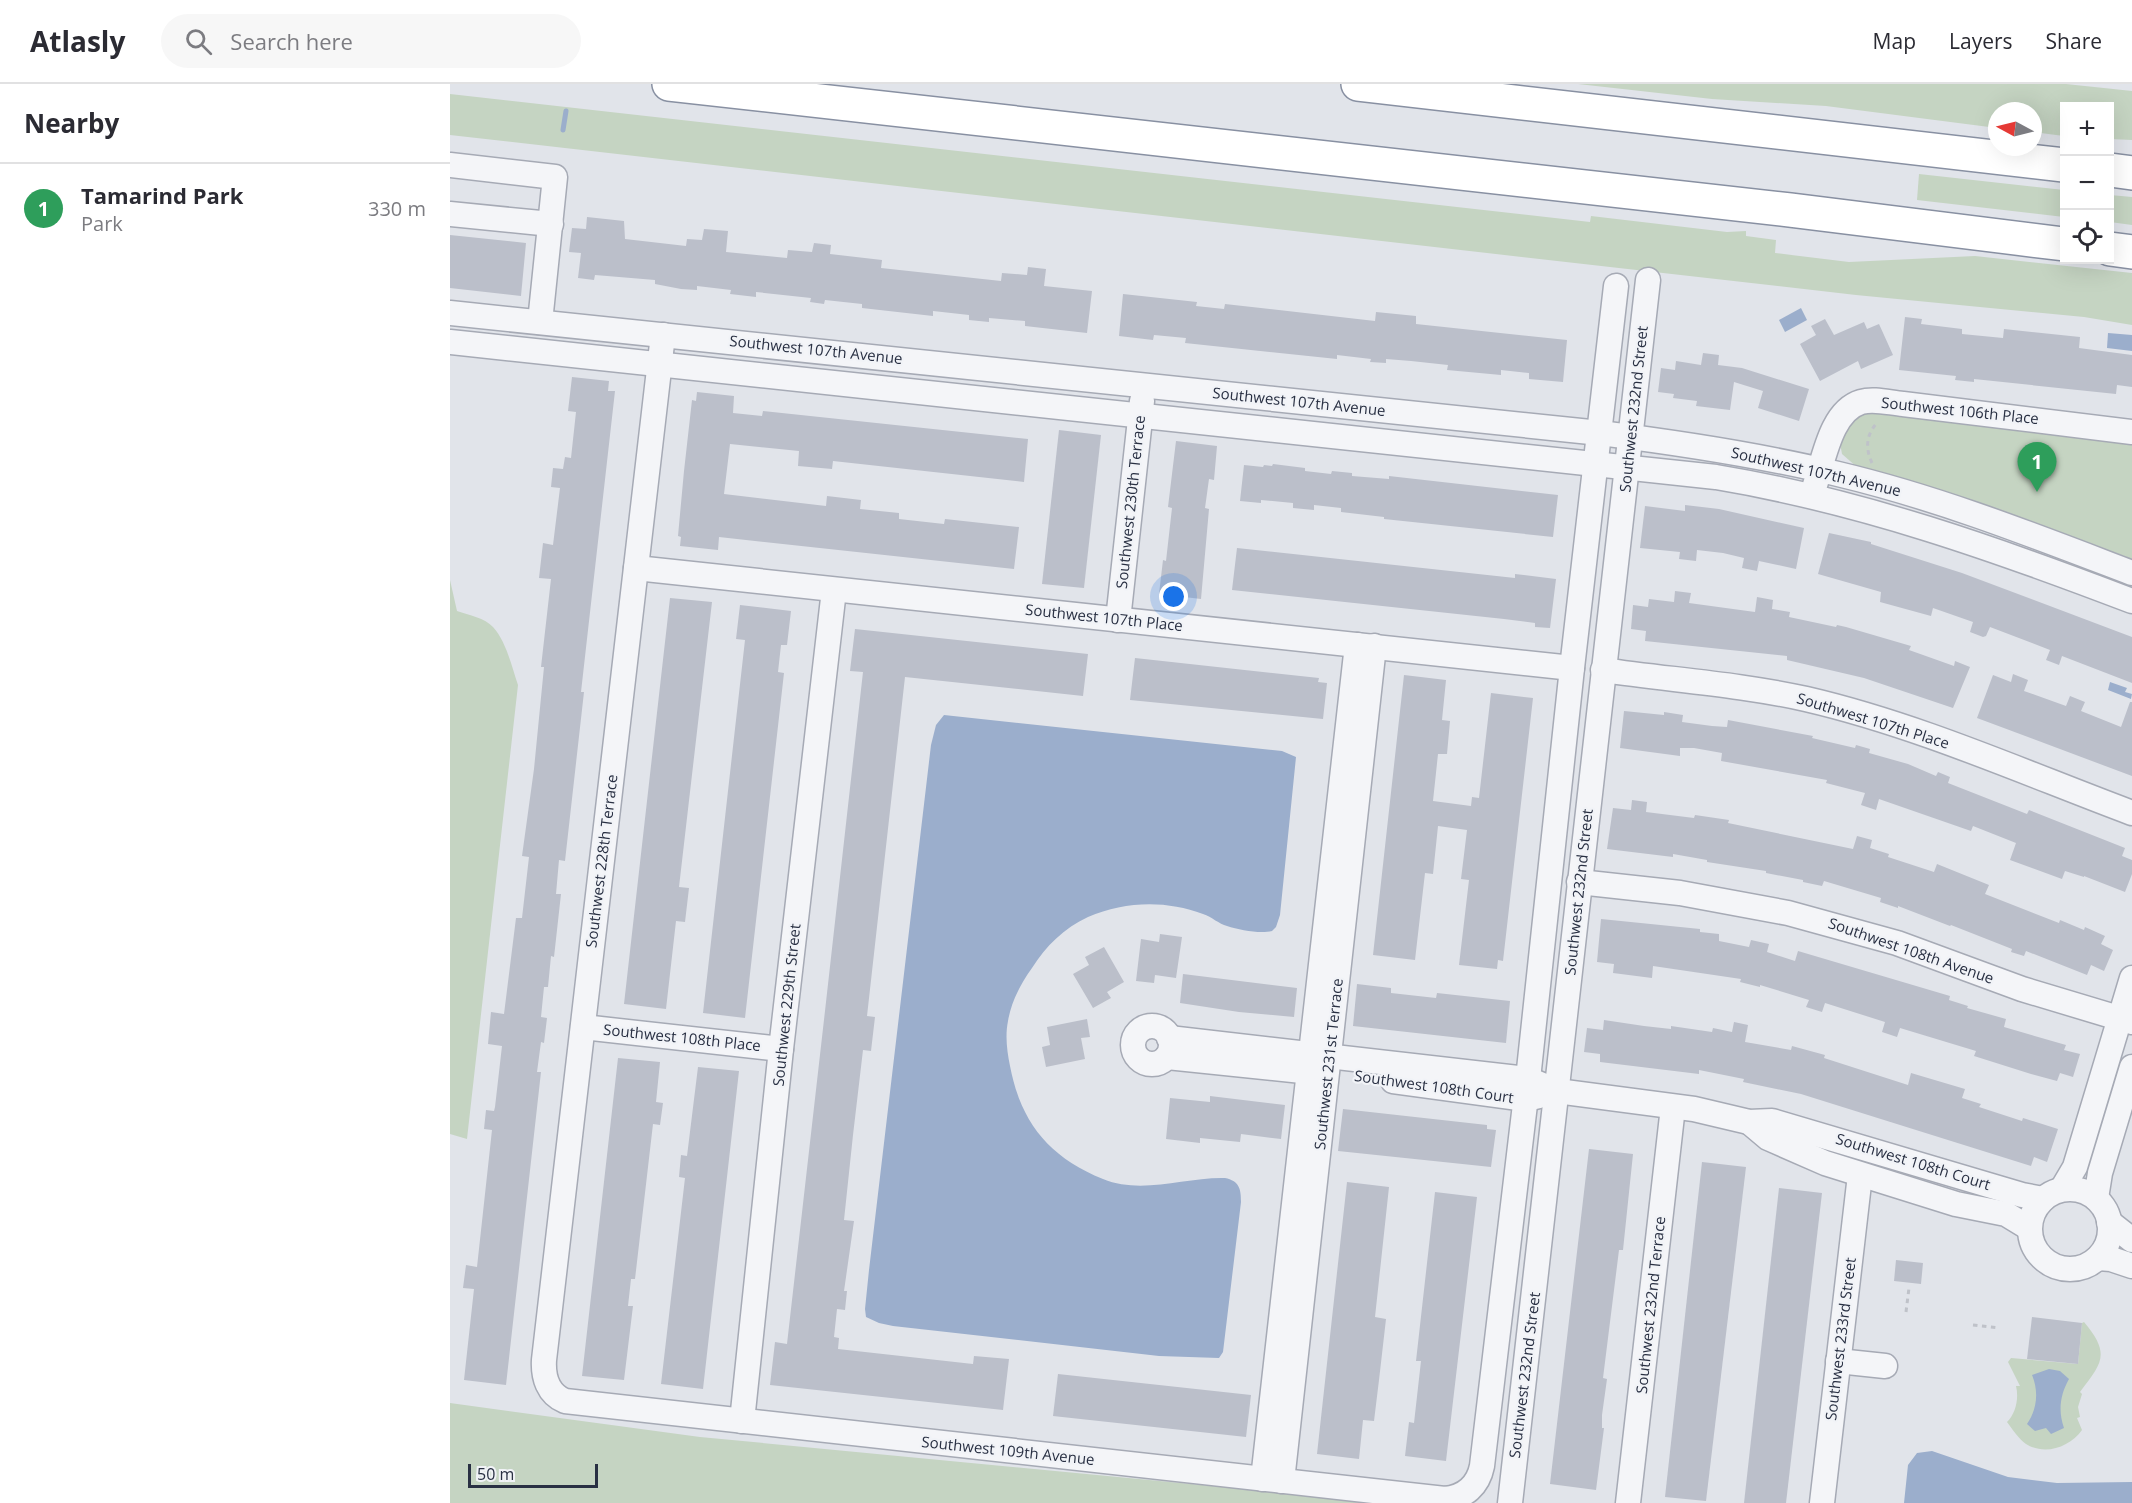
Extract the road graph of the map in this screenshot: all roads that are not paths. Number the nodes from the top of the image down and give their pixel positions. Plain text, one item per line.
1 (669, 84) edge
2 (1358, 84) edge
3 (450, 165) edge
4 (2060, 165) edge
5 (2114, 171) edge
6 (2132, 173) edge
7 (450, 214) edge
8 (551, 224) junction
9 (2060, 244) edge
10 (2114, 250) edge
11 (2132, 252) edge
12 (1648, 280) dead end
13 (1616, 286) dead end
14 (450, 313) edge
15 (540, 322) junction
16 (663, 335) junction
17 (450, 342) edge
18 (659, 364) junction
19 (1144, 384) junction
20 (1140, 416) junction
21 (2132, 432) edge
22 (1600, 433) junction
23 (1630, 437) junction
24 (1596, 465) junction
25 (1627, 468) junction
26 (1820, 470) junction
27 (1811, 495) junction
28 (636, 568) junction
29 (2132, 573) edge
30 (834, 590) junction
31 (2132, 601) edge
32 (1118, 620) junction
33 (1366, 646) junction
34 (1572, 668) junction
35 (1603, 670) junction
36 (2132, 813) edge
37 (1579, 882) junction
38 (2132, 978) edge
39 (2126, 1020) edge
40 (583, 1027) junction
41 (1168, 1048) dead end
42 (781, 1049) junction
43 (1320, 1065) junction
44 (2132, 1067) edge
45 (1527, 1089) junction
46 (1557, 1091) junction
47 (1673, 1107) junction
48 (1749, 1122) junction
49 (1521, 1141) junction
50 (1860, 1175) junction
51 (2052, 1194) junction
52 (2096, 1198) junction
53 (2109, 1222) junction
54 (2030, 1228) junction
55 (2132, 1240) edge
56 (2098, 1258) junction
57 (2132, 1266) edge
58 (1838, 1361) junction
59 (1885, 1366) dead end
60 (548, 1385) joint
61 (742, 1421) junction
62 (1273, 1480) junction
63 (1473, 1488) joint
64 (1511, 1495) edge
65 (1628, 1503) edge
66 (1822, 1503) edge

1 - 9 highway
2 - 4 highway
3 - 8 street
5 - 6 highway
7 - 8 street
8 - 15 street
10 - 11 highway
12 - 23 street, Southwest 232nd Street
13 - 22 street, Southwest 232nd Street
14 - 15 street, Southwest 107th Avenue
15 - 16 street, Southwest 107th Avenue
16 - 18 street, Southwest 228th Terrace
16 - 19 street, Southwest 107th Avenue
17 - 18 street, Southwest 107th Avenue
18 - 20 street, Southwest 107th Avenue
18 - 28 street, Southwest 228th Terrace
19 - 20 street, Southwest 230th Terrace
19 - 22 street, Southwest 107th Avenue
20 - 24 street, Southwest 107th Avenue
20 - 32 street, Southwest 230th Terrace
21 - 26 street, Southwest 106th Place
22 - 23 street, Southwest 107th Avenue
22 - 24 street, Southwest 232nd Street
23 - 25 street, Southwest 232nd Street
23 - 26 street, Southwest 107th Avenue
24 - 25 street, Southwest 107th Avenue
24 - 34 street, Southwest 232nd Street
25 - 27 street, Southwest 107th Avenue
25 - 35 street, Southwest 232nd Street
26 - 27 street, Southwest 106th Place
26 - 29 street, Southwest 107th Avenue
27 - 31 street, Southwest 107th Avenue
28 - 30 street, Southwest 107th Place
28 - 40 street, Southwest 228th Terrace
30 - 32 street, Southwest 107th Place
30 - 42 street, Southwest 229th Street
32 - 33 street, Southwest 107th Place
33 - 34 street, Southwest 107th Place
33 - 43 street, Southwest 231st Terrace
34 - 45 street, Southwest 232nd Street
35 - 36 street, Southwest 107th Place
35 - 37 street, Southwest 232nd Street
37 - 39 street, Southwest 108th Avenue
37 - 46 street, Southwest 232nd Street
38 - 39 street
39 - 51 street
40 - 42 street, Southwest 108th Place
40 - 60 street, Southwest 228th Terrace
41 - 43 street, Southwest 108th Court
42 - 61 street, Southwest 229th Street
43 - 45 street, Southwest 108th Court
43 - 62 street, Southwest 231st Terrace
44 - 52 street
45 - 46 street, Southwest 108th Court
45 - 49 street, Southwest 232nd Street
46 - 47 street, Southwest 108th Court
46 - 64 street, Southwest 232nd Street
47 - 48 street, Southwest 108th Court
47 - 65 street, Southwest 232nd Terrace
48 - 50 street, Southwest 108th Court
48 - 51 street, Southwest 108th Court
49 - 63 street, Southwest 232nd Street
49 - 64 street
50 - 54 street, Southwest 108th Court
50 - 58 street, Southwest 233rd Street
51 - 52 street
51 - 54 street
52 - 53 street
53 - 55 street
53 - 56 street
54 - 56 street
56 - 57 street
58 - 59 street
58 - 66 street, Southwest 233rd Street
60 - 61 street, Southwest 109th Avenue
61 - 62 street, Southwest 109th Avenue
62 - 63 street, Southwest 109th Avenue

